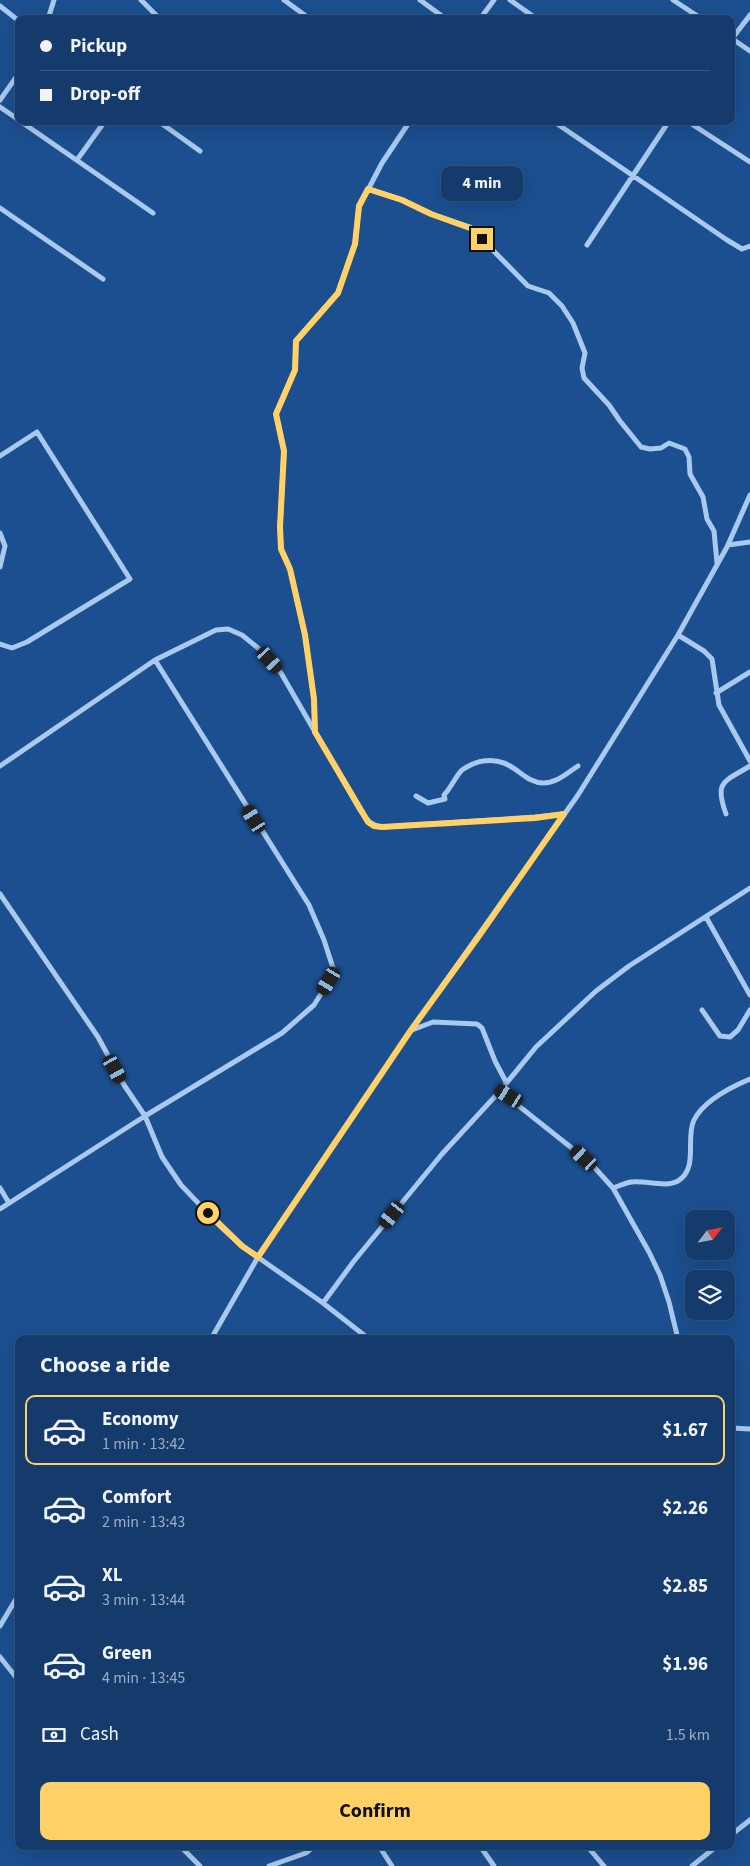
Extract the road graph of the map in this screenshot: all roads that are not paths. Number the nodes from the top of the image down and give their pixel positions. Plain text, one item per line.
1 (54, 0) edge
2 (140, 0) edge
3 (284, 0) edge
4 (420, 0) edge
5 (494, 0) edge
6 (510, 0) edge
7 (673, 0) edge
8 (0, 6) edge
9 (49, 15) edge
10 (156, 15) edge
11 (305, 15) edge
12 (441, 15) edge
13 (483, 15) edge
14 (531, 15) edge
15 (696, 15) edge
16 (750, 15) edge
17 (15, 18) edge
18 (735, 35) edge
19 (735, 41) edge
20 (750, 51) edge
21 (15, 79) edge
22 (0, 100) edge
23 (0, 107) edge
24 (15, 118) edge
25 (26, 125) edge
26 (101, 125) edge
27 (164, 125) edge
28 (407, 125) edge
29 (559, 125) edge
30 (666, 125) edge
31 (693, 125) edge
32 (200, 151) dead end
33 (77, 160) junction
34 (750, 162) edge
35 (634, 176) junction
36 (368, 189) junction
37 (0, 208) edge
38 (153, 213) dead end
39 (586, 245) dead end
40 (750, 246) edge
41 (103, 279) dead end
42 (0, 456) edge
43 (750, 495) edge
44 (0, 534) edge
45 (750, 542) edge
46 (728, 545) junction
47 (717, 564) junction
48 (0, 567) edge
49 (678, 635) junction
50 (0, 644) edge
51 (155, 660) junction
52 (750, 672) edge
53 (716, 693) junction
54 (315, 732) junction
55 (750, 761) edge
56 (0, 766) edge
57 (578, 766) dead end
58 (750, 766) edge
59 (416, 796) dead end
60 (564, 814) junction
61 (726, 814) dead end
62 (750, 888) edge
63 (0, 894) edge
64 (706, 917) junction
65 (750, 995) edge
66 (702, 1010) dead end
67 (750, 1010) edge
68 (411, 1030) junction
69 (750, 1079) edge
70 (506, 1082) junction
71 (500, 1091) junction
72 (145, 1116) junction
73 (0, 1188) edge
74 (613, 1188) junction
75 (9, 1203) junction
76 (0, 1208) edge
77 (258, 1257) junction
78 (324, 1303) junction
79 (213, 1335) edge
80 (364, 1335) edge
81 (677, 1335) edge
82 (735, 1428) edge
83 (750, 1429) edge
84 (15, 1601) edge
85 (0, 1626) edge
86 (0, 1657) edge
87 (15, 1676) edge
88 (750, 1820) edge
89 (735, 1832) edge
90 (184, 1850) edge
91 (309, 1850) edge
92 (382, 1850) edge
93 (483, 1850) edge
94 (591, 1850) edge
95 (712, 1850) edge
96 (288, 1859) junction
97 (200, 1866) edge
98 (269, 1866) edge
99 (292, 1866) edge
100 (392, 1866) edge
101 (494, 1866) edge
102 (604, 1866) edge
103 (692, 1866) edge

1 - 9 street
2 - 10 street
3 - 11 street
4 - 12 street
5 - 13 street
6 - 14 street
7 - 15 street
8 - 17 street
16 - 18 street
19 - 20 street
21 - 22 street
23 - 24 street
25 - 33 street
26 - 33 street
27 - 32 street
28 - 36 street
29 - 35 street
30 - 35 street
31 - 34 street
33 - 38 street
35 - 39 street
35 - 40 street
36 - 47 street
36 - 54 street
37 - 41 street
42 - 50 street
43 - 46 street
44 - 48 street
45 - 46 street
46 - 47 street
47 - 49 street
49 - 53 street
49 - 60 street
51 - 54 street
51 - 56 street
51 - 72 street
52 - 53 street
53 - 55 street
54 - 60 street
57 - 59 street
58 - 61 street
60 - 68 street
62 - 64 street
63 - 72 street
64 - 65 street
64 - 70 street
66 - 67 street
68 - 70 street
68 - 77 street
69 - 74 street
70 - 71 street
71 - 74 street
71 - 78 street
72 - 75 street
72 - 77 street
73 - 75 street
74 - 81 street
75 - 76 street
77 - 78 street
77 - 79 street
78 - 80 street
82 - 83 street
84 - 85 street
86 - 87 street
88 - 89 street
90 - 97 street
91 - 96 street
92 - 100 street
93 - 101 street
94 - 102 street
95 - 103 street
96 - 98 street
96 - 99 street

